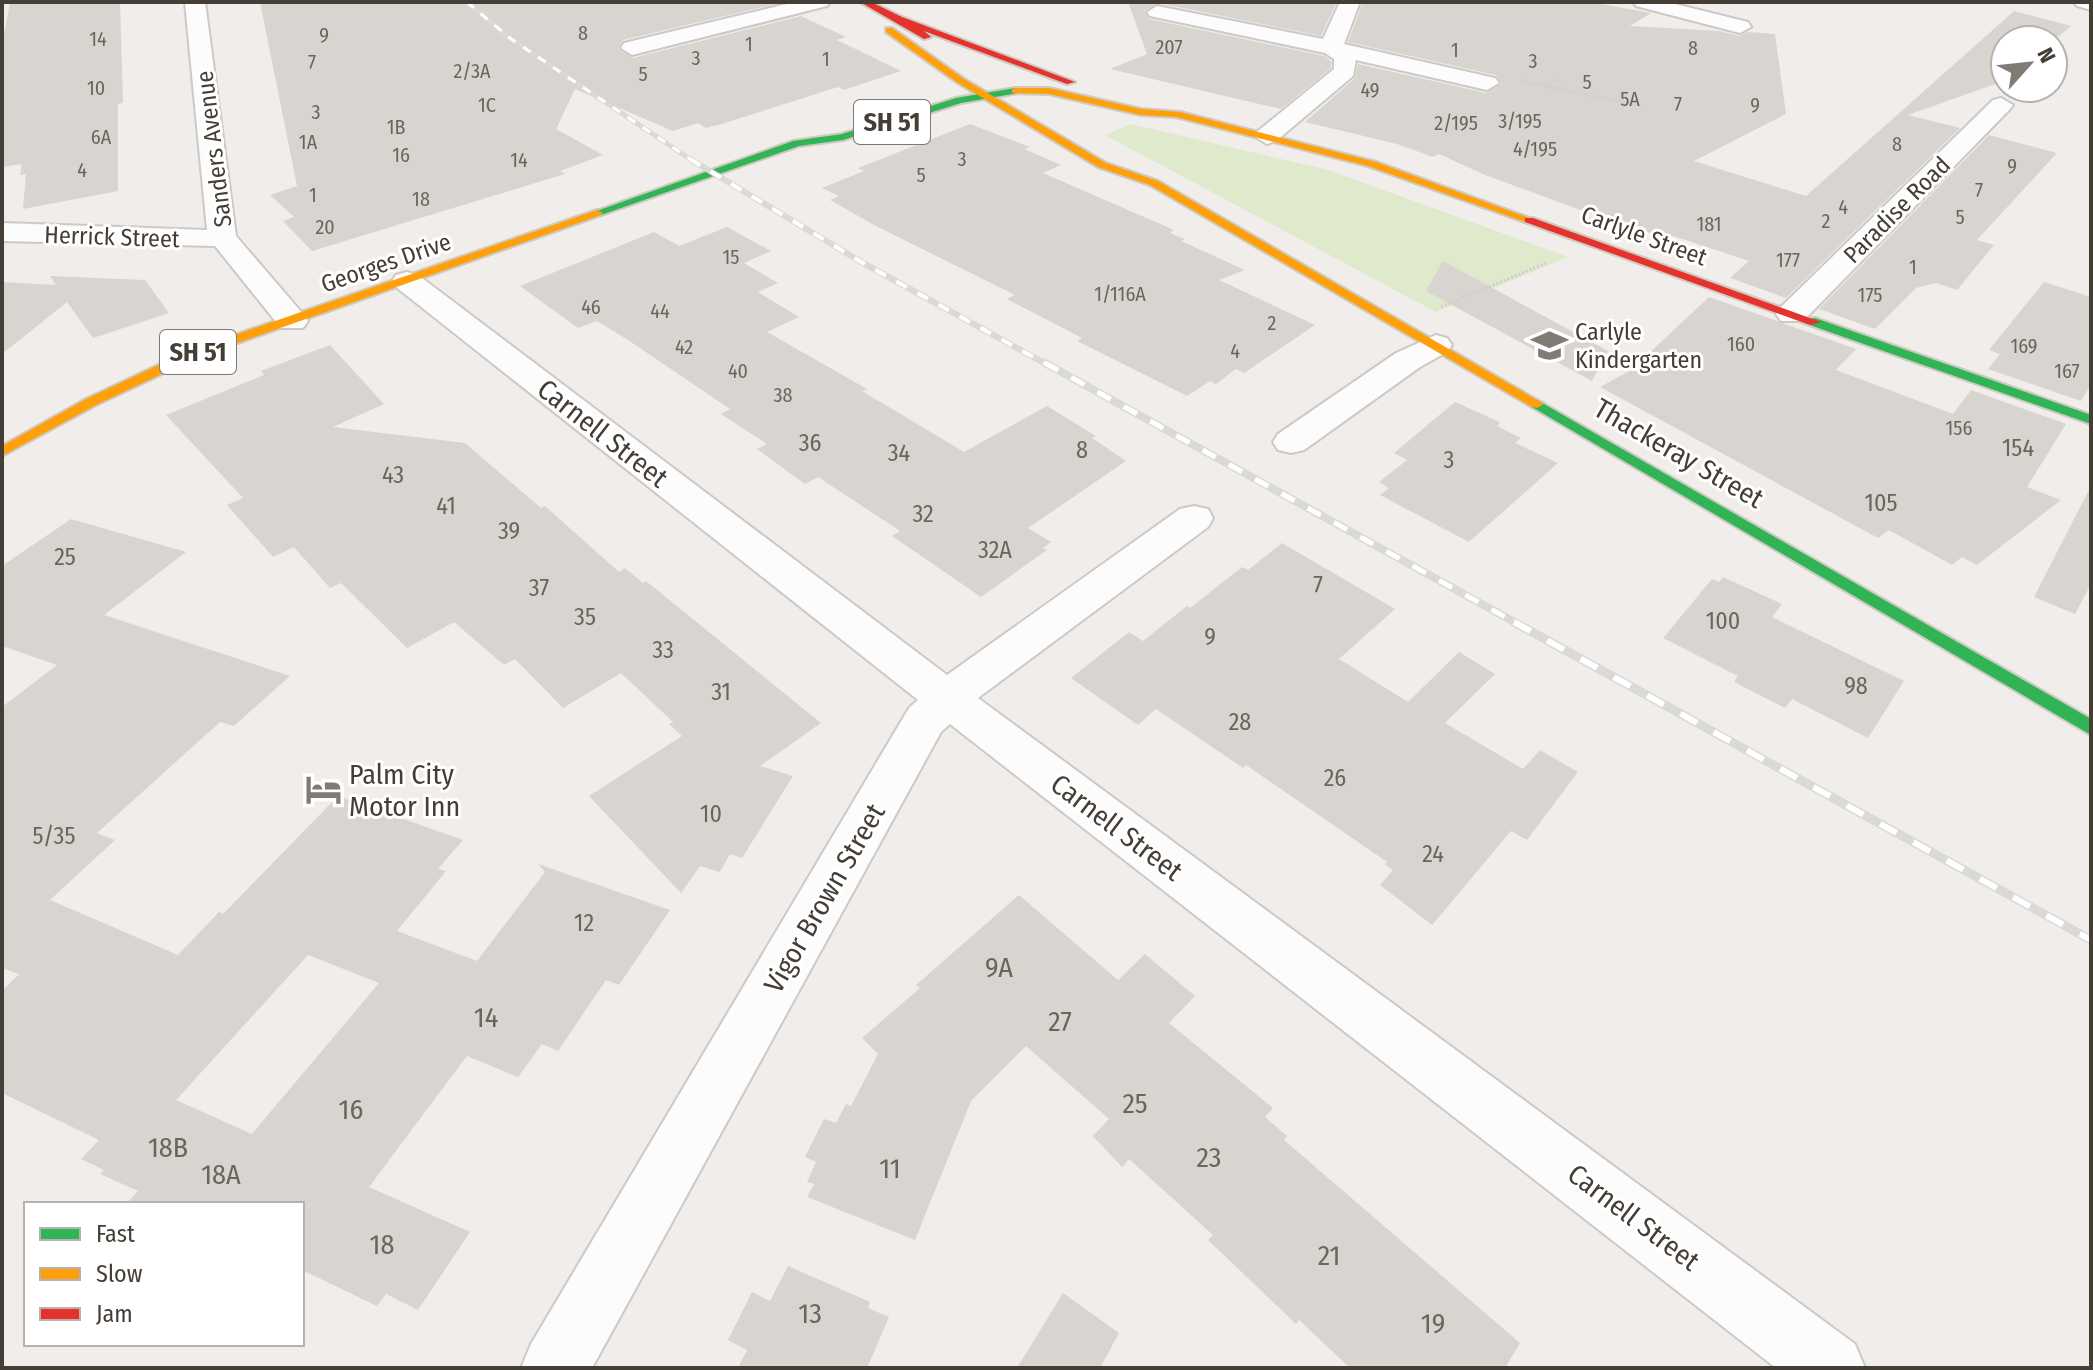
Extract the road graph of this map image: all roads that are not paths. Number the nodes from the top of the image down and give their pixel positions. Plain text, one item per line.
1 (195, 2) edge
2 (820, 2) edge
3 (1350, 2) edge
4 (2084, 2) edge
5 (1650, 3) edge
6 (2091, 4) edge
7 (868, 5) edge
8 (1157, 12) dead end
9 (902, 20) junction
10 (1740, 27) dead end
11 (632, 48) dead end
12 (1332, 48) junction
13 (975, 67) dead end
14 (994, 77) junction
15 (961, 81) junction
16 (1070, 82) junction
17 (1487, 83) road end
18 (938, 85) dead end
19 (1015, 91) junction
20 (986, 96) junction
21 (2001, 105) dead end
22 (1132, 110) junction
23 (1176, 114) junction
24 (829, 120) dead end
25 (1097, 120) dead end
26 (1267, 136) junction
27 (797, 143) junction
28 (1154, 183) junction
29 (2, 232) edge
30 (222, 237) junction
31 (407, 281) junction
32 (1792, 314) junction
33 (292, 321) junction
34 (1436, 345) junction
35 (2091, 420) edge
36 (1291, 442) dead end
37 (2, 452) edge
38 (1194, 518) dead end
39 (948, 699) junction
40 (2091, 728) edge
41 (555, 1368) edge
42 (1831, 1368) edge

1 - 30 street, Sanders Avenue
2 - 11 street
3 - 12 street
4 - 6 street
5 - 10 street
7 - 9 main road, SH 51
7 - 15 main road, SH 51
8 - 12 street
9 - 13 main road, SH 51
9 - 16 main road
12 - 17 street
12 - 26 street
14 - 15 main road
14 - 16 main road, Carlyle Street
14 - 19 main road, Thackeray Street
15 - 18 main road, SH 51
15 - 20 main road, Thackeray Street
16 - 23 main road, Carlyle Street
19 - 20 main road, Carlyle Street / SH 51
19 - 22 main road, Carlyle Street
19 - 28 main road, Thackeray Street
20 - 27 main road, Georges Drive / SH 51
20 - 28 main road, Thackeray Street
21 - 32 street, Paradise Road
22 - 23 main road, Carlyle Street
22 - 25 main road
23 - 26 main road, Carlyle Street
24 - 27 main road, Georges Drive / SH 51
26 - 32 main road, Carlyle Street
27 - 31 main road, Georges Drive / SH 51
28 - 34 main road, Thackeray Street
29 - 30 street, Herrick Street
30 - 33 street, Sanders Avenue
31 - 33 main road, Georges Drive / SH 51
31 - 39 street, Carnell Street
32 - 35 main road, Carlyle Street
33 - 37 main road, Georges Drive / SH 51
34 - 36 street
34 - 40 main road, Thackeray Street
38 - 39 street, Vigor Brown Street
39 - 41 street, Vigor Brown Street
39 - 42 street, Carnell Street

